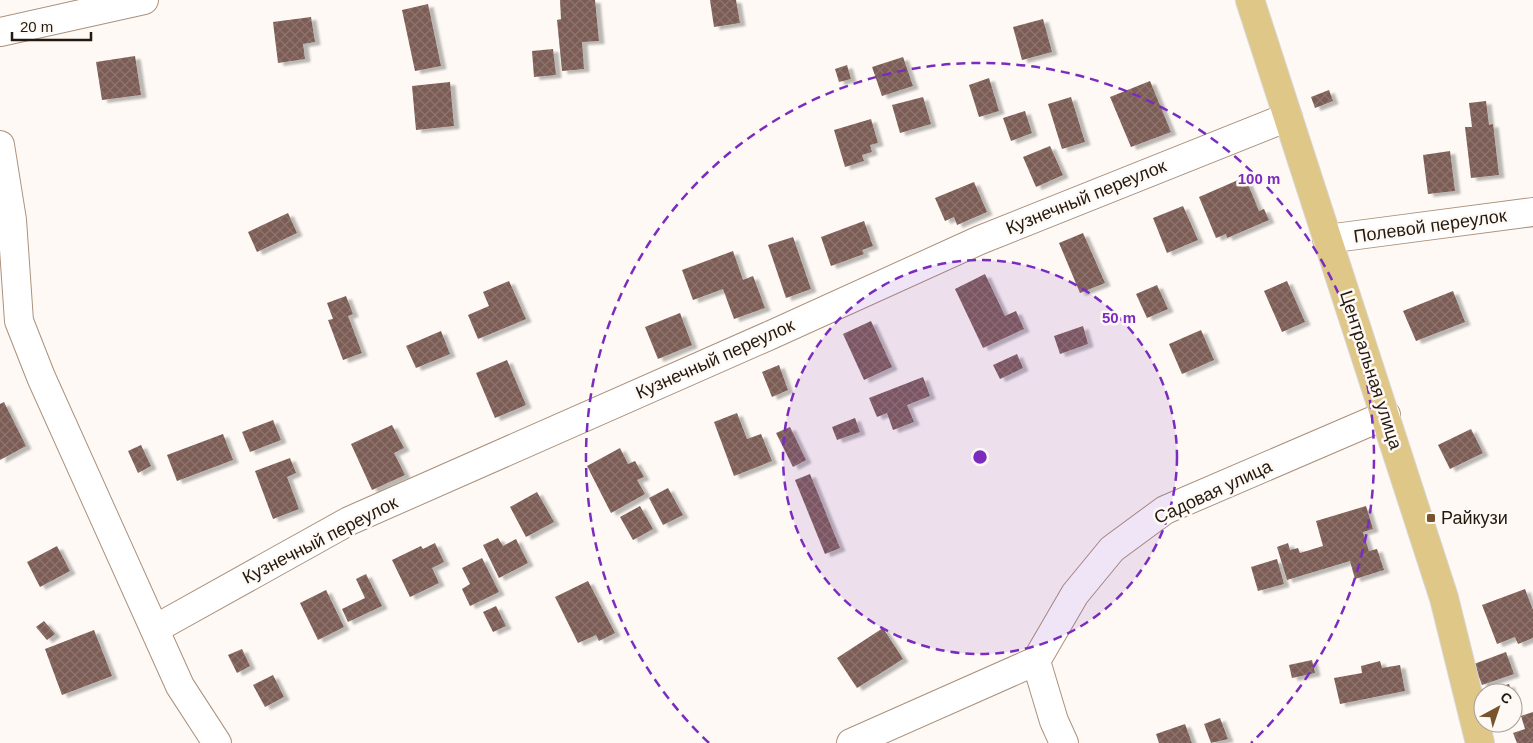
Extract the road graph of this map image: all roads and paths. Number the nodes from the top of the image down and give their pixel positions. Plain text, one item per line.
1 (144, 0) edge
2 (1250, 0) edge
3 (0, 32) edge
4 (1288, 117) junction
5 (0, 145) edge
6 (1533, 212) edge
7 (8, 226) edge
8 (1327, 239) junction
9 (1386, 415) junction
10 (155, 629) junction
11 (1036, 661) junction
12 (217, 743) edge
13 (851, 743) edge
14 (1064, 743) edge
15 (1480, 743) edge

1 - 3 street
2 - 4 main road, Центральная улица
4 - 8 main road, Центральная улица
4 - 10 street, Кузнечный переулок
5 - 7 street
6 - 8 street, Полевой переулок
7 - 10 street
8 - 9 main road, Центральная улица
9 - 11 street, Садовая улица
9 - 15 main road, Центральная улица
10 - 12 street
11 - 13 street
11 - 14 street

